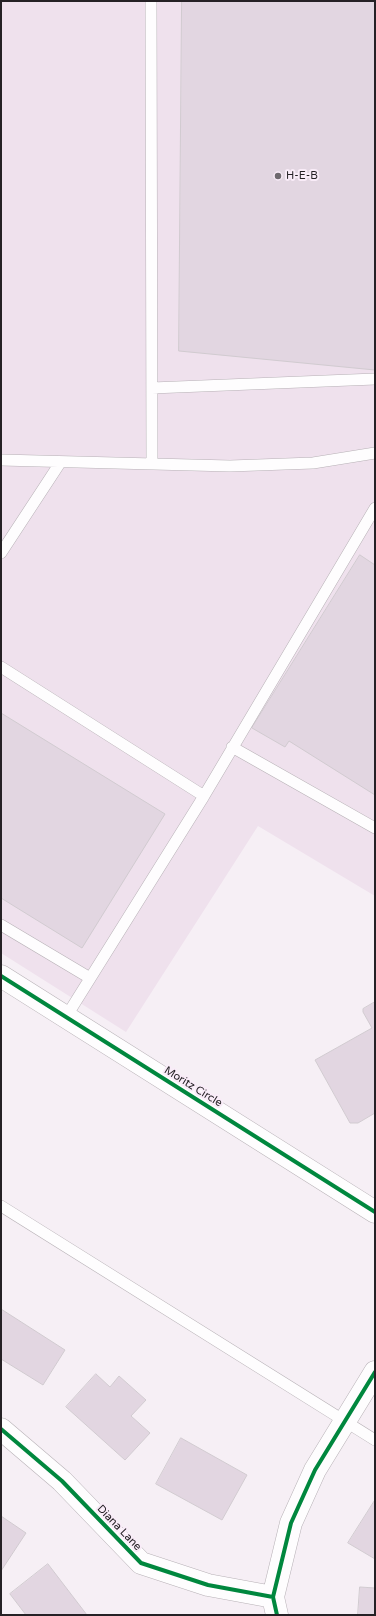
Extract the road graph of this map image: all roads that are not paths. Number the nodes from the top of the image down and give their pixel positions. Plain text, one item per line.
1 (151, 1) edge
2 (375, 379) edge
3 (152, 388) junction
4 (375, 453) edge
5 (1, 460) edge
6 (60, 462) junction
7 (152, 464) junction
8 (375, 508) edge
9 (1, 553) edge
10 (1, 667) edge
11 (232, 747) junction
12 (204, 796) junction
13 (375, 828) edge
14 (1, 925) edge
15 (1, 976) edge
16 (90, 978) junction
17 (66, 1017) junction
18 (1, 1206) edge
19 (375, 1212) edge
20 (375, 1372) edge
21 (345, 1421) junction
22 (1, 1428) edge
23 (375, 1440) edge
24 (275, 1606) edge

1 - 3 lane
2 - 3 lane
3 - 7 lane
4 - 7 lane
5 - 6 lane
6 - 7 lane
6 - 9 lane
8 - 11 lane
10 - 12 lane
11 - 12 lane
11 - 13 lane
12 - 16 lane
14 - 16 lane
15 - 17 street, Moritz Circle
16 - 17 lane
17 - 19 street, Moritz Circle
18 - 21 lane
20 - 21 street
21 - 23 lane
21 - 24 street
22 - 24 street, Diana Lane

